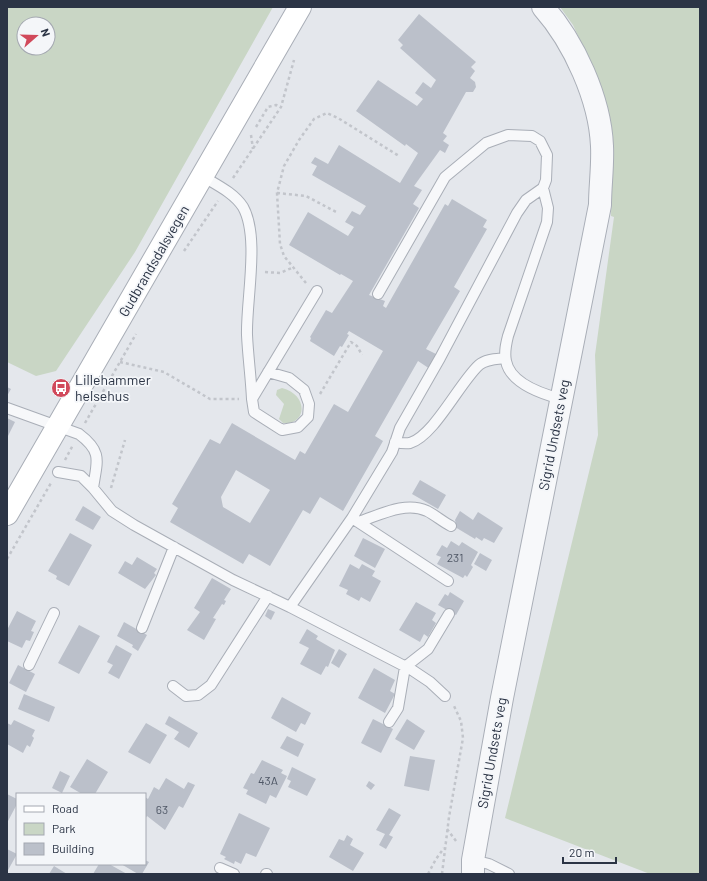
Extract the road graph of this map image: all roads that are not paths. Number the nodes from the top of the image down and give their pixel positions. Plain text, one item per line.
1 (300, 7) edge
2 (543, 7) edge
3 (202, 176) junction
4 (543, 188) junction
5 (316, 293) road end
6 (378, 294) dead end
7 (506, 358) junction
8 (268, 372) junction
9 (252, 399) junction
10 (560, 399) junction
11 (7, 408) edge
12 (58, 426) junction
13 (395, 442) junction
14 (58, 472) road end
15 (93, 488) junction
16 (7, 514) edge
17 (355, 520) junction
18 (451, 526) dead end
19 (174, 547) junction
20 (448, 582) dead end
21 (268, 596) junction
22 (290, 607) junction
23 (54, 613) dead end
24 (449, 614) dead end
25 (142, 628) dead end
26 (28, 664) dead end
27 (405, 667) junction
28 (173, 686) dead end
29 (445, 696) road end
30 (389, 722) dead end
31 (473, 867) edge
32 (220, 868) dead end
33 (234, 874) edge
34 (510, 874) edge

1 - 3 main road, Gudbrandsdalsvegen
2 - 10 street, Sigrid Undsets veg
3 - 9 lane
3 - 12 main road, Gudbrandsdalsvegen
4 - 6 lane
4 - 7 lane
4 - 13 lane
5 - 8 lane
7 - 10 lane
7 - 13 lane
8 - 9 lane
8 - 9 lane
10 - 31 street, Sigrid Undsets veg
11 - 12 lane
12 - 15 lane
12 - 16 main road, Gudbrandsdalsvegen
13 - 17 lane
14 - 15 lane
15 - 19 lane
17 - 18 lane
17 - 20 lane
17 - 22 lane
19 - 21 lane
19 - 25 lane
21 - 22 lane
21 - 28 lane
22 - 27 lane
23 - 26 lane
24 - 27 lane
27 - 29 lane
27 - 30 lane
31 - 34 lane
32 - 33 lane

